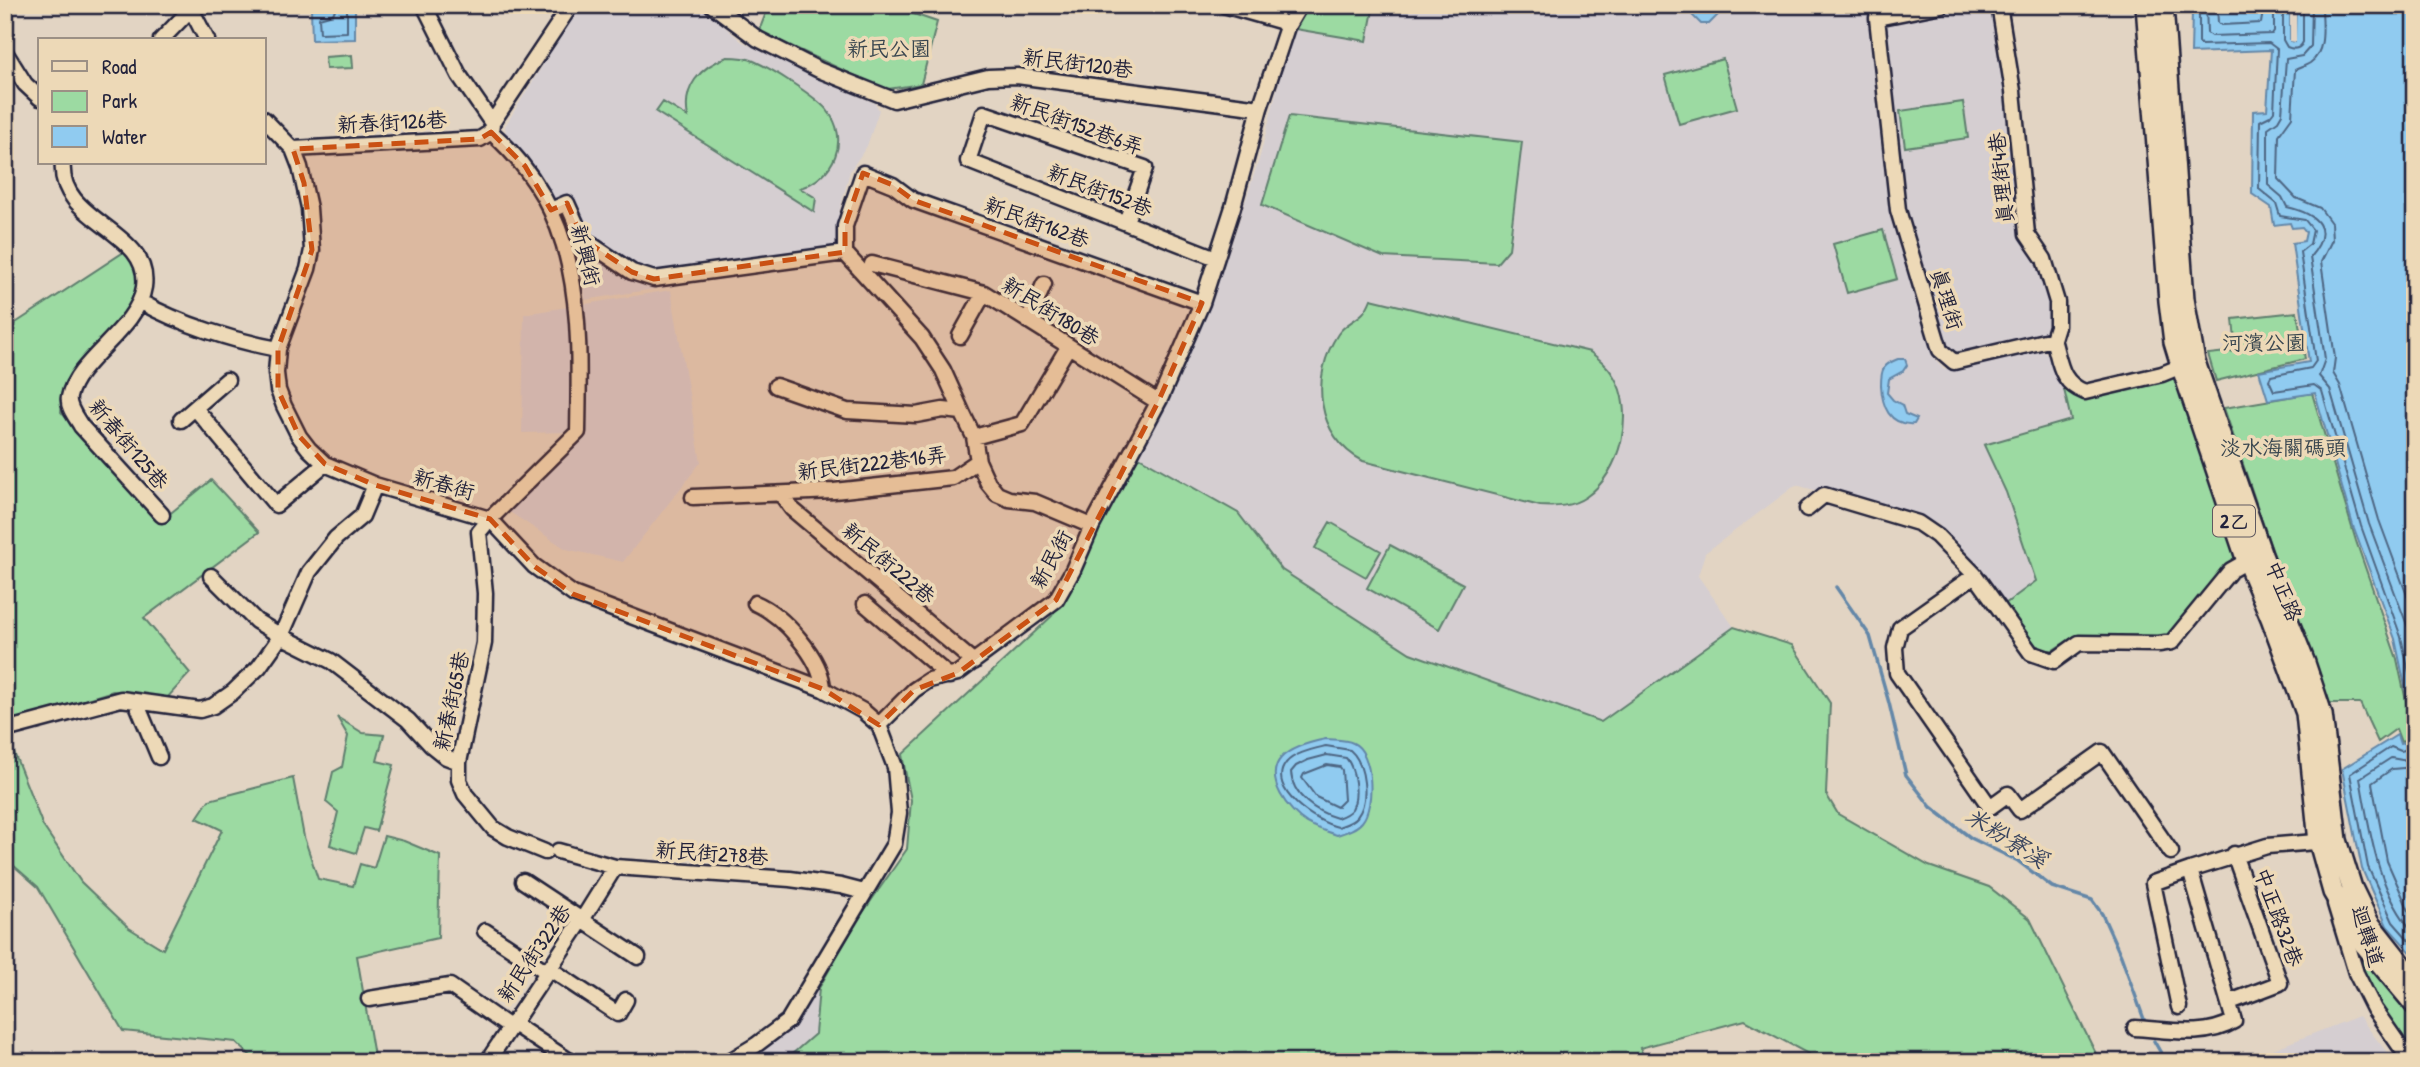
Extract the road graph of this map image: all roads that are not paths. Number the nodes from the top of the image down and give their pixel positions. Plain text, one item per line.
1 (425, 5) edge
2 (571, 5) edge
3 (712, 5) edge
4 (1224, 5) edge
5 (1300, 5) edge
6 (1942, 5) edge
7 (1999, 5) edge
8 (2146, 5) edge
9 (2163, 5) edge
10 (190, 8) edge
11 (1878, 12) edge
12 (1287, 27) junction
13 (163, 38) edge
14 (206, 38) edge
15 (5, 52) edge
16 (38, 96) edge
17 (1259, 108) junction
18 (984, 113) joint
19 (266, 121) edge
20 (492, 127) junction
21 (293, 149) junction
22 (63, 164) edge
23 (551, 210) junction
24 (1126, 222) junction
25 (845, 253) junction
26 (1216, 258) junction
27 (872, 264) dead end
28 (1044, 284) dead end
29 (984, 293) junction
30 (141, 302) junction
31 (1202, 303) junction
32 (1028, 321) junction
33 (960, 336) dead end
34 (2053, 339) junction
35 (1068, 347) junction
36 (278, 349) junction
37 (2188, 363) junction
38 (227, 380) dead end
39 (776, 386) dead end
40 (1158, 402) junction
41 (195, 408) junction
42 (962, 412) junction
43 (181, 420) dead end
44 (974, 437) junction
45 (978, 461) junction
46 (325, 464) junction
47 (375, 485) junction
48 (781, 494) junction
49 (693, 497) dead end
50 (1807, 509) dead end
51 (162, 515) dead end
52 (489, 519) junction
53 (1092, 526) junction
54 (2248, 561) junction
55 (1975, 575) junction
56 (211, 576) dead end
57 (755, 603) dead end
58 (865, 604) dead end
59 (282, 636) junction
60 (974, 662) junction
61 (949, 676) junction
62 (822, 689) junction
63 (136, 702) junction
64 (879, 725) junction
65 (5, 730) edge
66 (159, 757) dead end
67 (459, 762) junction
68 (2328, 841) junction
69 (551, 851) joint
70 (2171, 852) dead end
71 (2234, 854) junction
72 (615, 867) junction
73 (2190, 870) junction
74 (523, 881) dead end
75 (864, 892) junction
76 (2333, 892) junction
77 (582, 920) junction
78 (485, 931) dead end
79 (638, 957) dead end
80 (548, 971) junction
81 (2415, 981) edge
82 (369, 999) dead end
83 (626, 1000) dead end
84 (2230, 1002) junction
85 (2415, 1005) edge
86 (2179, 1007) dead end
87 (510, 1025) junction
88 (2136, 1028) dead end
89 (487, 1062) edge
90 (571, 1062) edge
91 (728, 1062) edge
92 (2411, 1062) edge

1 - 20 street, 新興街
2 - 20 street
3 - 17 street, 新民街120巷
4 - 12 street
5 - 12 street, 新民街
6 - 11 street
7 - 34 street, 真理街4巷
8 - 37 main road, 中正路 / 2乙
9 - 37 main road, 中正路 / 2乙
10 - 13 street
10 - 14 street
11 - 34 street, 真理街
12 - 17 street, 新民街
15 - 16 street
17 - 26 street, 新民街
18 - 24 street, 新民街152巷
18 - 24 street, 新民街152巷6弄
19 - 21 street, 新春街
20 - 21 street, 新春街126巷
20 - 23 street, 新興街
21 - 36 street, 新春街
22 - 30 street
23 - 25 street
23 - 52 street, 新興街
24 - 26 street, 新民街152巷
25 - 31 street, 新民街162巷
25 - 42 street
26 - 31 street, 新民街
27 - 29 street, 新民街180巷
28 - 32 street
29 - 32 street, 新民街180巷
29 - 33 street
30 - 36 street
30 - 51 street, 新春街125巷
31 - 40 street, 新民街
32 - 35 street, 新民街180巷
34 - 37 street
35 - 40 street, 新民街180巷
35 - 44 street
36 - 46 street, 新春街
37 - 54 main road, 中正路 / 2乙
37 - 68 main road, 中正路 / 2乙
38 - 41 street
39 - 42 street, 新民街222巷16弄
40 - 53 street, 新民街
41 - 43 street
41 - 46 street
42 - 44 street, 新民街222巷16弄
44 - 45 street, 新民街222巷16弄
45 - 48 street, 新民街222巷16弄
45 - 53 street
46 - 47 street, 新春街
47 - 52 street, 新春街
47 - 59 street
48 - 49 street, 新民街222巷16弄
48 - 60 street, 新民街222巷
50 - 55 street
52 - 62 street, 新春街
52 - 67 street, 新春街65巷
53 - 60 street, 新民街
54 - 55 street
54 - 68 main road, 中正路 / 2乙
55 - 70 street
56 - 59 street
57 - 62 street
58 - 61 street
59 - 63 street
59 - 67 street
60 - 61 street, 新民街
61 - 64 street, 新民街
62 - 64 street, 新春街
63 - 65 street
63 - 66 street
64 - 75 street
67 - 69 street, 新春街65巷
68 - 71 street, 中正路32巷
68 - 76 main road, 中正路 / 2乙
68 - 81 main road, 中正路 / 2乙
69 - 72 street, 新民街278巷
71 - 73 street, 中正路32巷
71 - 84 street, 中正路32巷
72 - 75 street, 新民街278巷
72 - 77 street, 新民街322巷
73 - 84 street
73 - 86 street, 中正路32巷
74 - 77 street
75 - 91 street
76 - 85 main road, 中正路 / 2乙
76 - 92 street, 迴轉道
77 - 79 street
77 - 80 street, 新民街322巷
78 - 80 street
80 - 83 street
80 - 87 street, 新民街322巷
82 - 87 street
84 - 88 street
87 - 89 street, 新民街322巷
87 - 90 street

